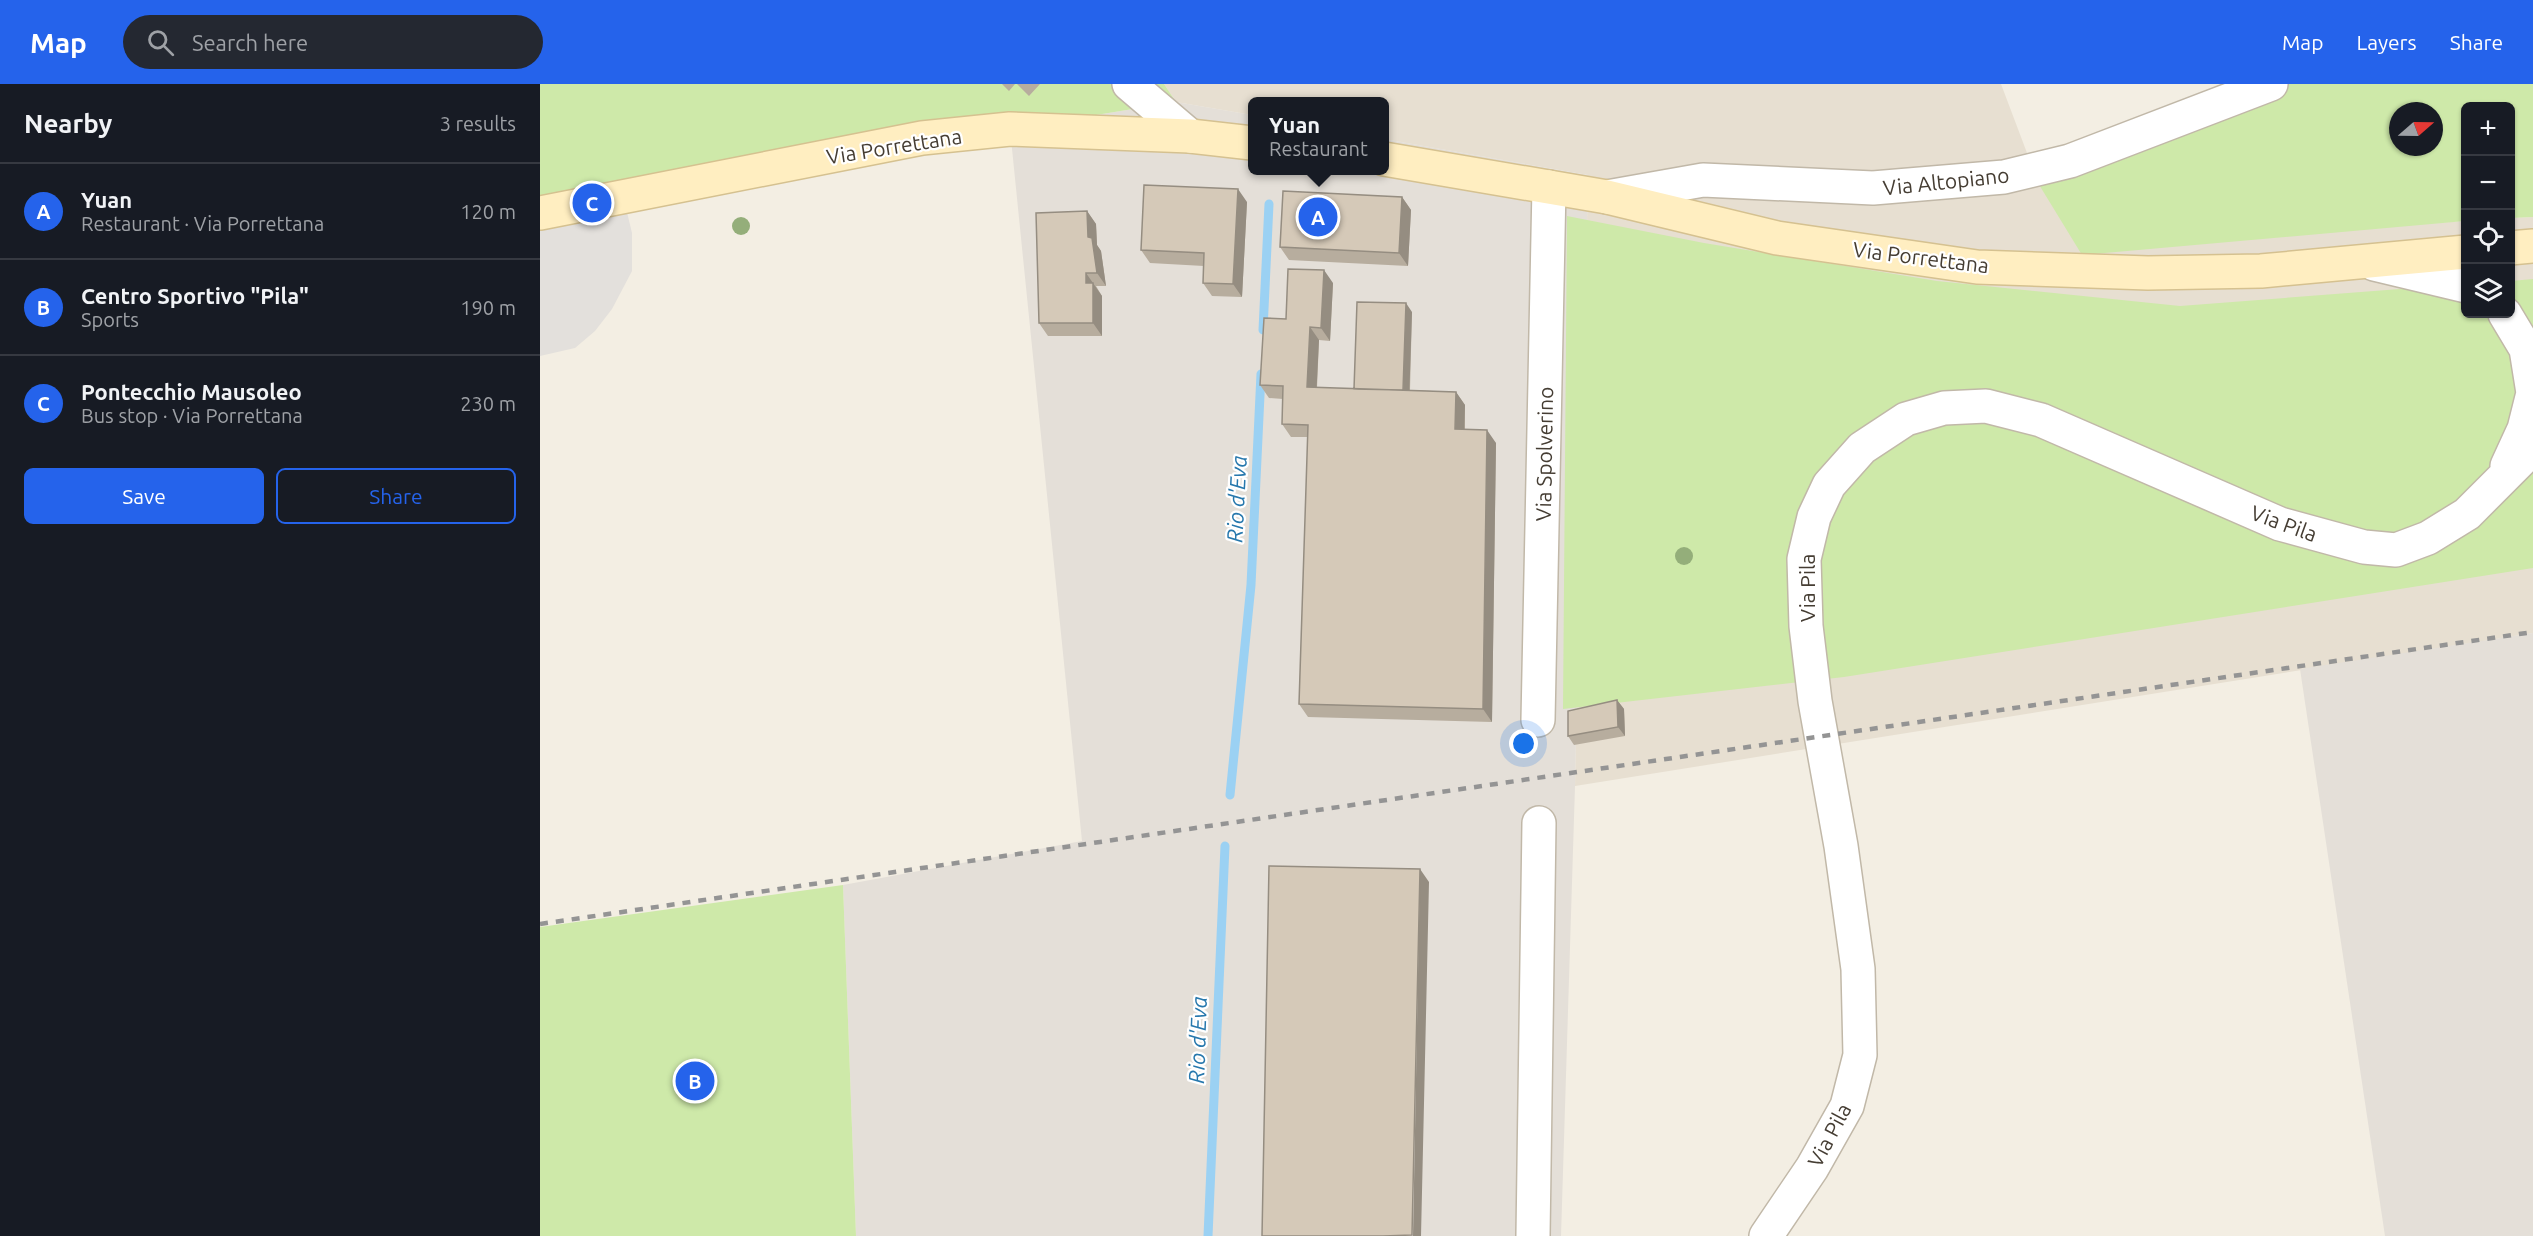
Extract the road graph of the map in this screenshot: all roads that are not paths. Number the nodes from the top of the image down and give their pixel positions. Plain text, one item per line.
1 (1129, 84) edge
2 (2271, 84) edge
3 (1190, 136) junction
4 (1248, 143) edge
5 (1389, 160) edge
6 (1549, 187) junction
7 (1607, 197) junction
8 (540, 213) edge
9 (2533, 246) edge
10 (2515, 248) edge
11 (2461, 252) edge
12 (2360, 261) junction
13 (2461, 285) edge
14 (2507, 318) edge
15 (2533, 393) edge
16 (2533, 448) edge
17 (2502, 479) junction
18 (1538, 720) dead end
19 (1539, 823) dead end
20 (1533, 1236) edge
21 (1766, 1236) edge

1 - 3 street
2 - 7 street, Via Altopiano
3 - 4 main road, Via Porrettana
3 - 8 main road, Via Porrettana
5 - 6 main road, Via Porrettana
6 - 7 main road, Via Porrettana
6 - 18 street, Via Spolverino
7 - 12 main road, Via Porrettana
9 - 10 main road
11 - 12 main road, Via Porrettana
12 - 13 street
14 - 15 street
15 - 17 street
16 - 17 street, Via Pila
17 - 21 street, Via Pila
19 - 20 street

